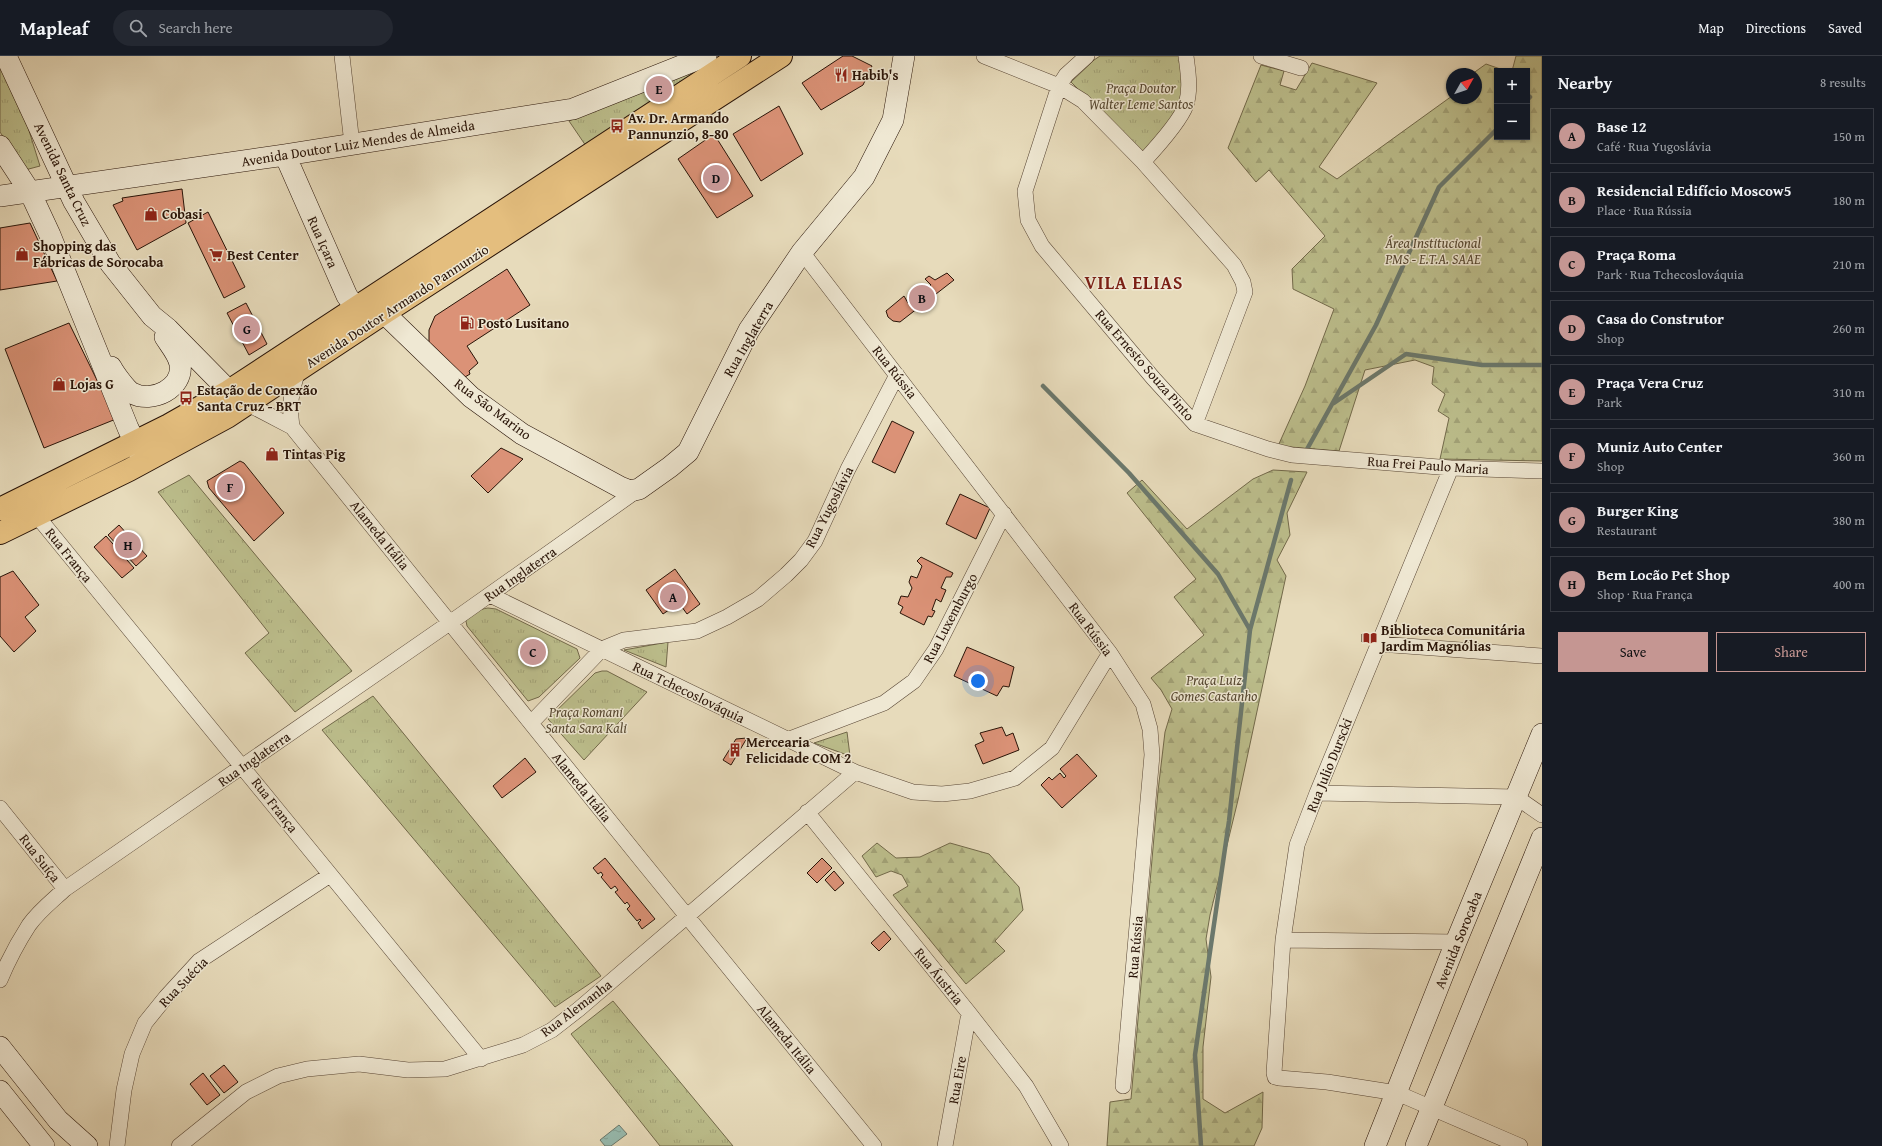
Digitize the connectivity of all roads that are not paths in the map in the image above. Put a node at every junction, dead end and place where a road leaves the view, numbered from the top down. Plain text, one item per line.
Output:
1 (6, 56) edge
2 (342, 56) edge
3 (706, 56) edge
4 (740, 56) edge
5 (781, 56) edge
6 (904, 56) edge
7 (984, 56) edge
8 (1087, 56) edge
9 (1186, 56) edge
10 (1261, 56) edge
11 (1301, 68) dead end
12 (1059, 86) junction
13 (352, 144) junction
14 (0, 146) edge
15 (285, 155) junction
16 (1143, 162) junction
17 (66, 187) junction
18 (30, 192) junction
19 (0, 196) edge
20 (50, 235) junction
21 (802, 252) junction
22 (356, 308) junction
23 (152, 316) junction
24 (379, 316) junction
25 (298, 371) junction
26 (897, 375) junction
27 (229, 391) junction
28 (248, 404) junction
29 (1195, 424) junction
30 (292, 427) junction
31 (135, 443) junction
32 (1313, 458) joint
33 (144, 462) junction
34 (1451, 468) junction
35 (1542, 471) edge
36 (639, 489) junction
37 (0, 509) edge
38 (1004, 514) junction
39 (37, 516) junction
40 (0, 533) edge
41 (490, 595) junction
42 (451, 622) junction
43 (1379, 644) junction
44 (602, 649) junction
45 (1110, 653) junction
46 (1542, 656) edge
47 (531, 723) junction
48 (1542, 734) edge
49 (787, 740) junction
50 (243, 766) junction
51 (855, 772) junction
52 (1317, 793) junction
53 (1516, 797) junction
54 (0, 808) edge
55 (807, 812) junction
56 (1542, 815) edge
57 (1542, 838) edge
58 (330, 875) junction
59 (64, 890) junction
60 (688, 916) junction
61 (1283, 940) junction
62 (1456, 942) junction
63 (0, 979) edge
64 (969, 1013) junction
65 (0, 1047) edge
66 (481, 1059) junction
67 (1123, 1086) dead end
68 (0, 1091) edge
69 (1397, 1093) junction
70 (1432, 1109) junction
71 (44, 1146) edge
72 (88, 1146) edge
73 (117, 1146) edge
74 (179, 1146) edge
75 (874, 1146) edge
76 (945, 1146) edge
77 (1061, 1146) edge
78 (1375, 1146) edge
79 (1416, 1146) edge
80 (1520, 1146) edge

1 - 17 main road, Avenida Santa Cruz
2 - 13 street
3 - 13 main road, Avenida Doutor Luiz Mendes de Almeida
4 - 22 main road, Avenida Doutor Armando Pannunzio
5 - 24 main road, Avenida Doutor Armando Pannunzio
6 - 21 main road, Rua Inglaterra
7 - 12 street
8 - 12 street, Rua Ernesto Souza Pinto
9 - 16 street
10 - 11 street
12 - 16 street
12 - 29 street, Rua Ernesto Souza Pinto
13 - 15 main road, Avenida Doutor Luiz Mendes de Almeida
14 - 18 main road
15 - 17 main road, Avenida Doutor Luiz Mendes de Almeida
15 - 22 main road, Rua Içara
16 - 29 street
17 - 18 main road, Avenida Doutor Luiz Mendes de Almeida
17 - 23 main road, Avenida Santa Cruz
18 - 19 main road, Avenida Doutor Luiz Mendes de Almeida
18 - 20 main road
20 - 23 main road
20 - 31 main road
21 - 26 street, Rua Rússia
21 - 36 main road, Rua Inglaterra
22 - 24 main road, Rua Içara
22 - 27 main road, Avenida Doutor Armando Pannunzio
23 - 27 main road, Avenida Santa Cruz
24 - 25 main road, Avenida Doutor Armando Pannunzio
24 - 36 main road, Rua São Marino
25 - 28 main road, Avenida Doutor Armando Pannunzio
25 - 30 street
26 - 38 street, Rua Rússia
26 - 44 street, Rua Yugoslávia
27 - 28 main road, Avenida Santa Cruz
27 - 31 main road, Avenida Doutor Armando Pannunzio
28 - 30 street, Alameda Itália
28 - 33 main road, Avenida Doutor Armando Pannunzio
29 - 32 street, Rua Ernesto Souza Pinto
30 - 42 street, Alameda Itália
31 - 33 main road
31 - 37 main road, Avenida Doutor Armando Pannunzio
32 - 34 street, Rua Frei Paulo Maria
33 - 39 main road, Avenida Doutor Armando Pannunzio
34 - 35 street, Rua Frei Paulo Maria
34 - 43 street, Rua Julio Durscki
36 - 41 street, Rua Inglaterra
38 - 45 street, Rua Rússia
38 - 49 street, Rua Luxemburgo
39 - 40 main road, Avenida Doutor Armando Pannunzio
39 - 50 street, Rua França
41 - 42 street, Rua Inglaterra
41 - 44 street, Rua Tchecoslováquia
42 - 47 street, Alameda Itália
42 - 50 street, Rua Inglaterra
43 - 46 street
43 - 52 street, Rua Julio Durscki
44 - 47 street, Rua Yugoslávia
44 - 49 street, Rua Tchecoslováquia
45 - 51 street, Rua Tchecoslováquia
45 - 67 street, Rua Rússia
47 - 60 street, Alameda Itália
48 - 53 main road, Avenida Sorocaba
49 - 51 street, Rua Tchecoslováquia
50 - 58 street, Rua França
50 - 59 street, Rua Inglaterra
51 - 55 street, Rua Alemanha
52 - 53 street
52 - 61 street, Rua Julio Durscki
53 - 56 street
53 - 62 main road, Avenida Sorocaba
54 - 59 street, Rua Suíça
55 - 60 street, Rua Alemanha
55 - 64 street, Rua Áustria
57 - 70 main road
58 - 66 street, Rua França
58 - 73 street, Rua Suécia
59 - 63 street, Rua Inglaterra
60 - 66 street, Rua Alemanha
60 - 75 street, Alameda Itália
61 - 62 street
61 - 69 street, Rua Julio Durscki
62 - 69 main road, Avenida Sorocaba
64 - 76 street, Rua Eire
64 - 77 street, Rua Áustria
65 - 72 main road
66 - 74 street, Rua Alemanha
68 - 71 main road
69 - 70 street
69 - 78 main road, Avenida Sorocaba
70 - 79 main road
70 - 80 street

